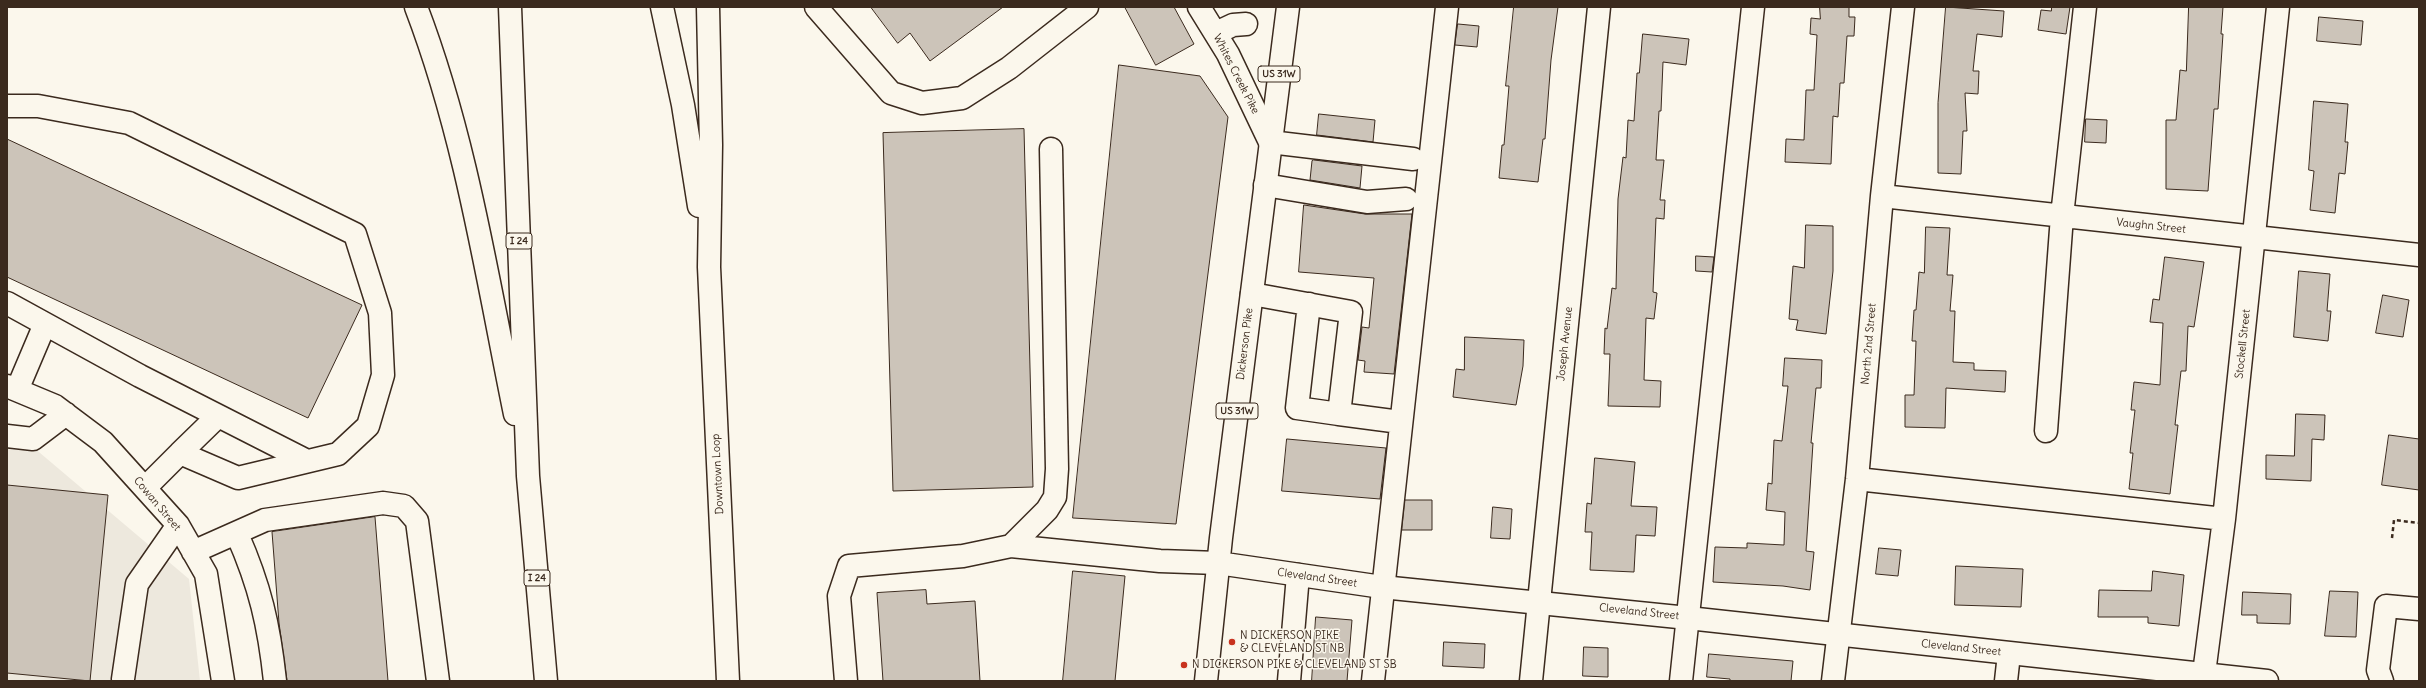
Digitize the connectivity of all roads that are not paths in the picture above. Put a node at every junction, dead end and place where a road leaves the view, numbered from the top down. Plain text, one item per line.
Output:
1 (416, 7) edge
2 (510, 7) edge
3 (662, 7) edge
4 (708, 7) edge
5 (816, 7) edge
6 (1087, 7) edge
7 (1199, 7) edge
8 (1288, 7) edge
9 (1447, 7) edge
10 (1599, 7) edge
11 (1753, 7) edge
12 (1903, 7) edge
13 (2085, 7) edge
14 (2278, 7) edge
15 (1246, 24) dead end
16 (1216, 33) junction
17 (7, 106) edge
18 (1270, 142) junction
19 (1051, 149) dead end
20 (1413, 159) dead end
21 (1265, 185) junction
22 (1882, 196) junction
23 (1406, 199) dead end
24 (2062, 216) junction
25 (2254, 237) junction
26 (2419, 254) edge
27 (709, 266) junction
28 (1252, 294) junction
29 (7, 303) edge
30 (1309, 304) junction
31 (45, 324) junction
32 (12, 388) edge
33 (66, 414) junction
34 (1339, 414) junction
35 (218, 416) junction
36 (1400, 422) junction
37 (2046, 431) dead end
38 (7, 436) edge
39 (180, 453) junction
40 (306, 461) junction
41 (528, 476) junction
42 (1856, 479) junction
43 (145, 488) junction
44 (2224, 519) junction
45 (178, 525) junction
46 (237, 534) junction
47 (1011, 546) junction
48 (193, 552) junction
49 (1218, 563) junction
50 (1298, 575) junction
51 (1382, 587) junction
52 (1538, 602) junction
53 (2419, 609) edge
54 (1688, 618) junction
55 (1838, 635) junction
56 (2009, 654) junction
57 (2204, 678) edge
58 (123, 679) dead end
59 (223, 681) edge
60 (274, 681) edge
61 (438, 681) edge
62 (546, 681) edge
63 (728, 681) edge
64 (846, 681) edge
65 (1206, 681) edge
66 (1289, 681) edge
67 (1373, 681) edge
68 (1530, 681) edge
69 (1681, 681) edge
70 (1833, 681) edge
71 (2006, 681) edge
72 (2266, 681) edge
73 (2382, 681) edge

1 - 41 main road
2 - 41 main road, I 24
3 - 27 main road
4 - 27 main road
5 - 6 main road
7 - 16 main road, Whites Creek Pike
8 - 18 main road, Dickerson Pike / US 31W
9 - 36 main road
10 - 52 main road, Joseph Avenue
11 - 54 main road
12 - 22 main road, North 2nd Street
13 - 24 main road
14 - 25 main road, Stockell Street
15 - 16 main road
16 - 18 main road, Whites Creek Pike
17 - 40 main road
18 - 20 main road
18 - 21 main road, Dickerson Pike / US 31W
19 - 47 main road
21 - 23 main road
21 - 28 main road, Dickerson Pike / US 31W
22 - 24 main road, Vaughn Street
22 - 42 main road, North 2nd Street
24 - 25 main road, Vaughn Street
24 - 37 main road
25 - 26 main road, Vaughn Street
25 - 44 main road, Stockell Street
27 - 63 main road, Downtown Loop
28 - 30 main road
28 - 49 main road, Dickerson Pike / US 31W
29 - 31 main road
30 - 34 main road
30 - 34 main road
31 - 32 main road
31 - 35 main road
32 - 33 main road, Cowan Street
33 - 38 main road
33 - 43 main road, Cowan Street
34 - 36 main road
35 - 39 main road
35 - 40 main road
36 - 51 main road
39 - 40 main road
39 - 43 main road
41 - 62 main road, I 24
42 - 44 main road
42 - 55 main road, North 2nd Street
43 - 45 main road, Cowan Street
44 - 57 main road, Stockell Street
45 - 48 main road, Cowan Street
45 - 58 main road
46 - 48 main road
46 - 60 main road
46 - 61 main road
47 - 49 main road, Cleveland Street
47 - 64 main road, Cleveland Street
48 - 59 main road, Cowan Street
49 - 50 main road, Cleveland Street
49 - 65 main road, Dickerson Pike / US 31W
50 - 51 main road, Cleveland Street
50 - 66 main road
51 - 52 main road, Cleveland Street
51 - 67 main road
52 - 54 main road, Cleveland Street
52 - 68 main road, Joseph Avenue
53 - 73 main road
54 - 55 main road, Cleveland Street
54 - 69 main road
55 - 56 main road, Cleveland Street
55 - 70 main road, North 2nd Street
56 - 57 main road, Cleveland Street
56 - 71 main road
57 - 72 main road, Cleveland Street

